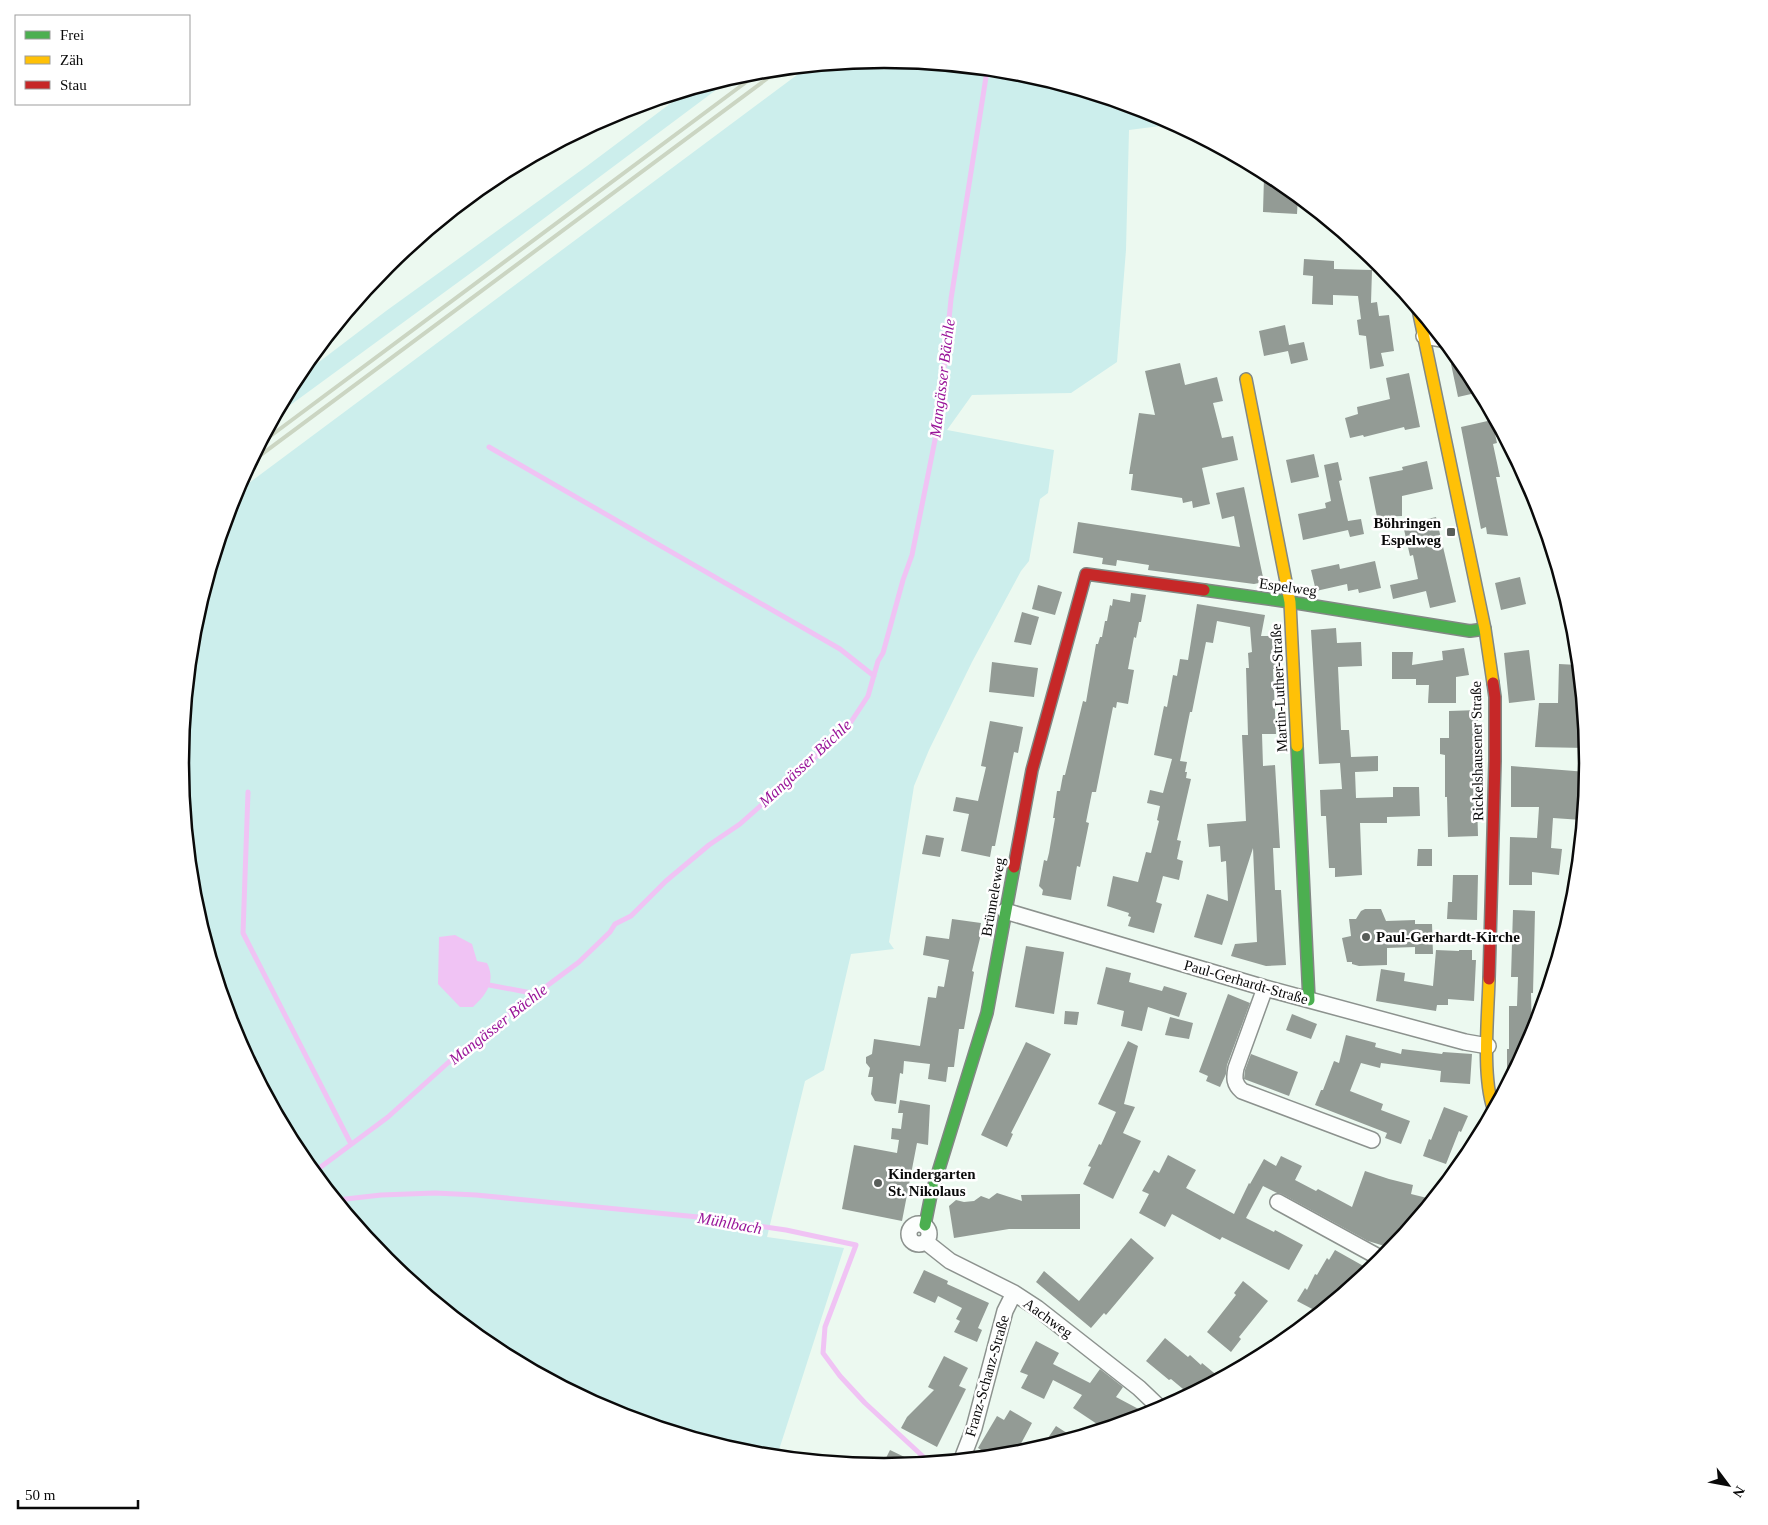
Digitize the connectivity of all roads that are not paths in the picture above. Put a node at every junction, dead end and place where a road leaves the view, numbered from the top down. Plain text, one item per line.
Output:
1 (1421, 321) edge
2 (1424, 336) junction
3 (1434, 338) edge
4 (1246, 379) dead end
5 (1086, 574) joint
6 (1290, 602) junction
7 (1485, 629) junction
8 (1005, 910) junction
9 (1265, 988) junction
10 (1309, 1000) junction
11 (1488, 1046) junction
12 (1491, 1100) edge
13 (1372, 1140) dead end
14 (1278, 1202) dead end
15 (925, 1225) joint
16 (1374, 1255) edge
17 (1014, 1293) junction
18 (1154, 1403) edge
19 (964, 1453) edge

1 - 2 street, Rickelshausener Straße
2 - 3 street
2 - 7 street, Rickelshausener Straße
4 - 6 street, Martin-Luther-Straße
5 - 6 street, Espelweg
5 - 8 street, Brünneleweg
6 - 7 street, Espelweg
6 - 10 street, Martin-Luther-Straße
7 - 11 street, Rickelshausener Straße
8 - 9 street, Paul-Gerhardt-Straße
8 - 15 street, Brünneleweg
9 - 10 street, Paul-Gerhardt-Straße
9 - 13 street
10 - 11 street, Paul-Gerhardt-Straße
11 - 12 street, Rickelshausener Straße
14 - 16 street
15 - 17 street, Aachweg
17 - 18 street, Aachweg
17 - 19 street, Franz-Schanz-Straße

